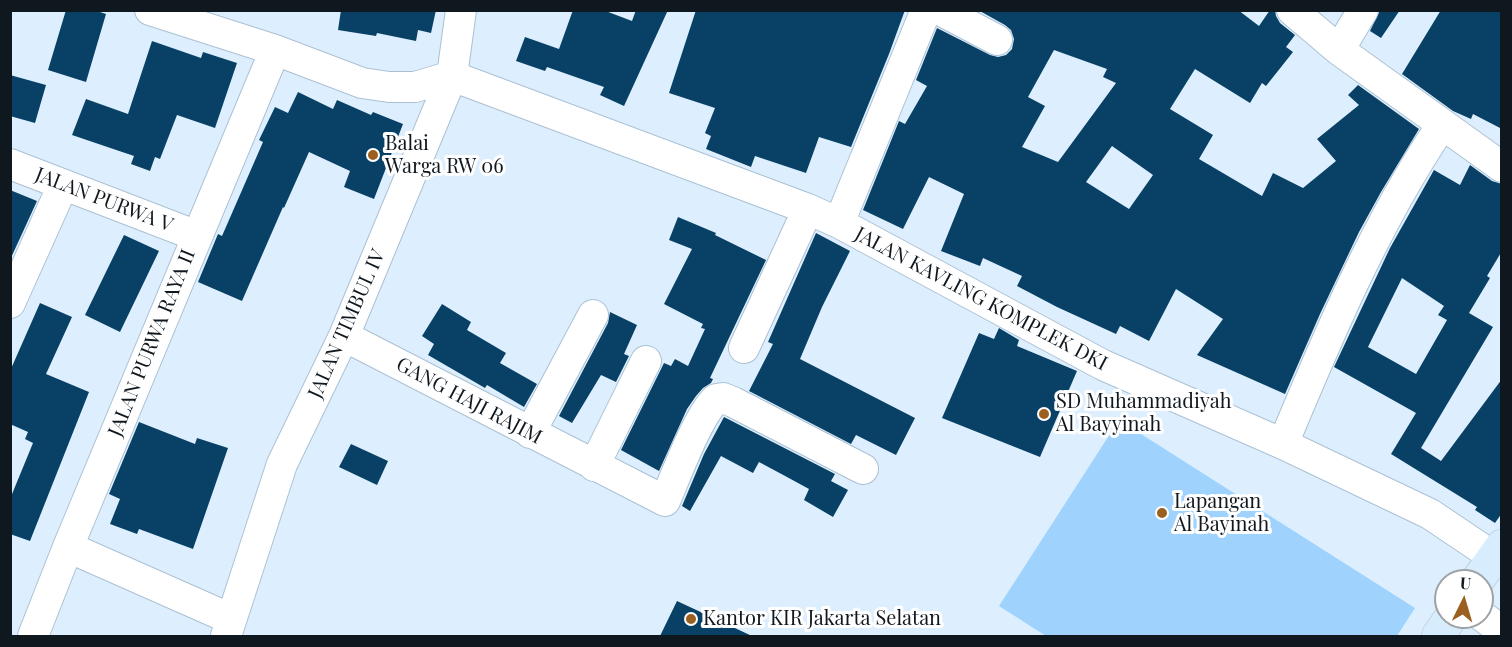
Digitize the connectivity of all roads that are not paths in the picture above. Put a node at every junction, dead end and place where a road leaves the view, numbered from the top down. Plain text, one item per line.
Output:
1 (150, 10) edge
2 (462, 10) edge
3 (926, 10) edge
4 (940, 10) edge
5 (1292, 10) edge
6 (1363, 10) edge
7 (997, 40) dead end
8 (274, 50) junction
9 (1339, 50) junction
10 (452, 76) junction
11 (1442, 125) junction
12 (10, 164) edge
13 (1502, 167) edge
14 (63, 185) junction
15 (808, 209) junction
16 (839, 223) junction
17 (197, 236) junction
18 (10, 303) edge
19 (593, 315) dead end
20 (344, 336) junction
21 (744, 348) dead end
22 (646, 361) dead end
23 (530, 433) junction
24 (1283, 444) junction
25 (594, 466) junction
26 (863, 469) dead end
27 (68, 547) junction
28 (1491, 561) edge
29 (228, 628) edge
30 (33, 636) edge

1 - 8 street
2 - 10 street, JALAN TIMBUL IV
3 - 16 street
4 - 7 street
5 - 9 street
6 - 9 street
8 - 10 street
8 - 17 street, JALAN PURWA RAYA II
9 - 11 street
10 - 15 street, JALAN KAVLING KOMPLEK DKI
10 - 20 street, JALAN TIMBUL IV
11 - 13 street
11 - 24 street
12 - 14 street, JALAN PURWA V
14 - 17 street, JALAN PURWA V
14 - 18 street
15 - 16 street, JALAN KAVLING KOMPLEK DKI
15 - 21 street
16 - 24 street, JALAN KAVLING KOMPLEK DKI
17 - 27 street, JALAN PURWA RAYA II
19 - 23 street
20 - 23 street, GANG HAJI RAJIM
20 - 29 street, JALAN TIMBUL IV
22 - 25 street
23 - 25 street, GANG HAJI RAJIM
24 - 28 street, JALAN KAVLING KOMPLEK DKI
25 - 26 street, GANG HAJI RAJIM
27 - 29 street
27 - 30 street, JALAN PURWA RAYA II

